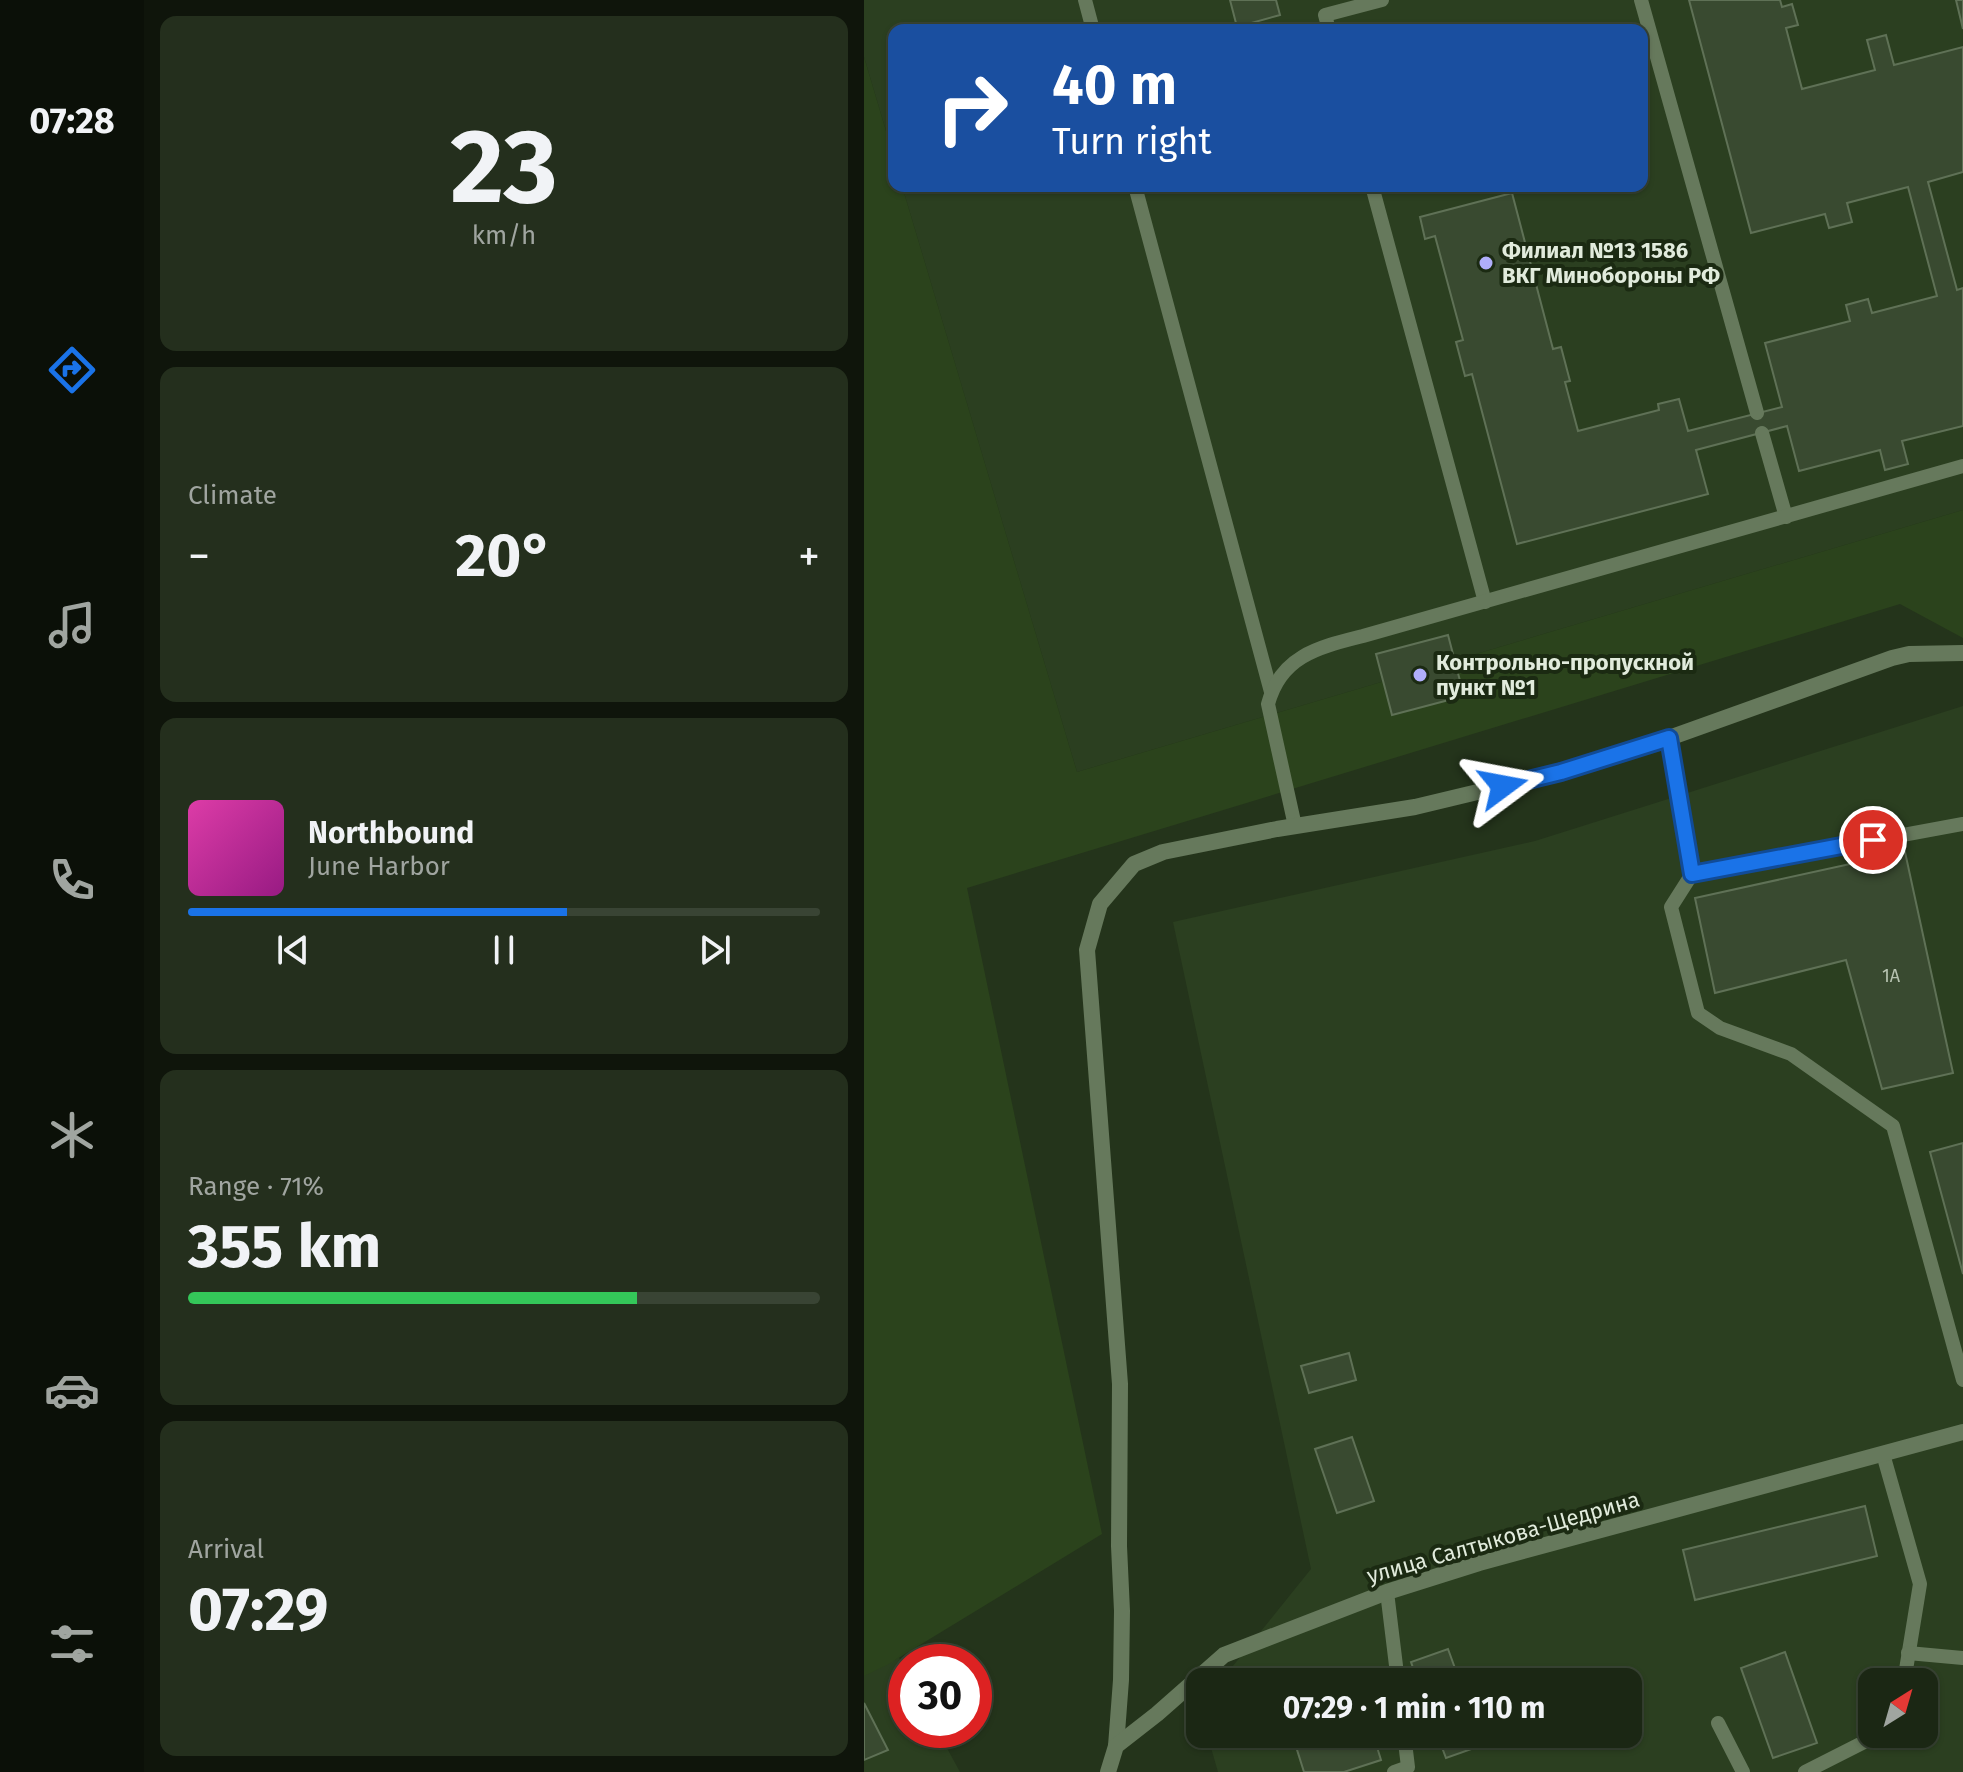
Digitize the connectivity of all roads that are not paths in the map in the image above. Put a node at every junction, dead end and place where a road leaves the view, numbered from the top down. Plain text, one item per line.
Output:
1 (1085, 0) edge
2 (1321, 0) edge
3 (1382, 0) edge
4 (1641, 0) edge
5 (1327, 23) edge
6 (1091, 24) edge
7 (1648, 24) edge
8 (1648, 25) edge
9 (1137, 192) edge
10 (1374, 192) edge
11 (1757, 413) dead end
12 (1762, 433) dead end
13 (1963, 466) edge
14 (1786, 517) junction
15 (1485, 602) junction
16 (1963, 653) edge
17 (1271, 692) junction
18 (1669, 738) junction
19 (1963, 824) edge
20 (1295, 826) junction
21 (1692, 874) junction
22 (1963, 1380) edge
23 (1963, 1432) edge
24 (1883, 1454) junction
25 (1387, 1592) junction
26 (1908, 1653) junction
27 (1963, 1658) edge
28 (1396, 1668) edge
29 (1906, 1668) edge
30 (1718, 1723) dead end
31 (1858, 1745) edge
32 (1116, 1746) junction
33 (1406, 1748) edge
34 (1108, 1772) edge
35 (1394, 1772) edge
36 (1743, 1772) edge
37 (1805, 1772) edge

1 - 6 lane
2 - 5 lane
3 - 5 lane
4 - 7 lane
8 - 11 lane
9 - 17 lane
10 - 15 lane
12 - 14 lane
13 - 14 lane
14 - 15 lane
15 - 17 lane
16 - 18 street
17 - 20 lane
18 - 20 street
18 - 21 lane
19 - 21 lane
20 - 32 street
21 - 22 lane
23 - 24 street, улица Салтыкова-Щедрина
24 - 25 street, улица Салтыкова-Щедрина
24 - 26 lane
25 - 28 lane
25 - 32 street, улица Салтыкова-Щедрина
26 - 27 lane
26 - 29 lane
30 - 36 lane
31 - 37 lane
32 - 34 street
33 - 35 lane

